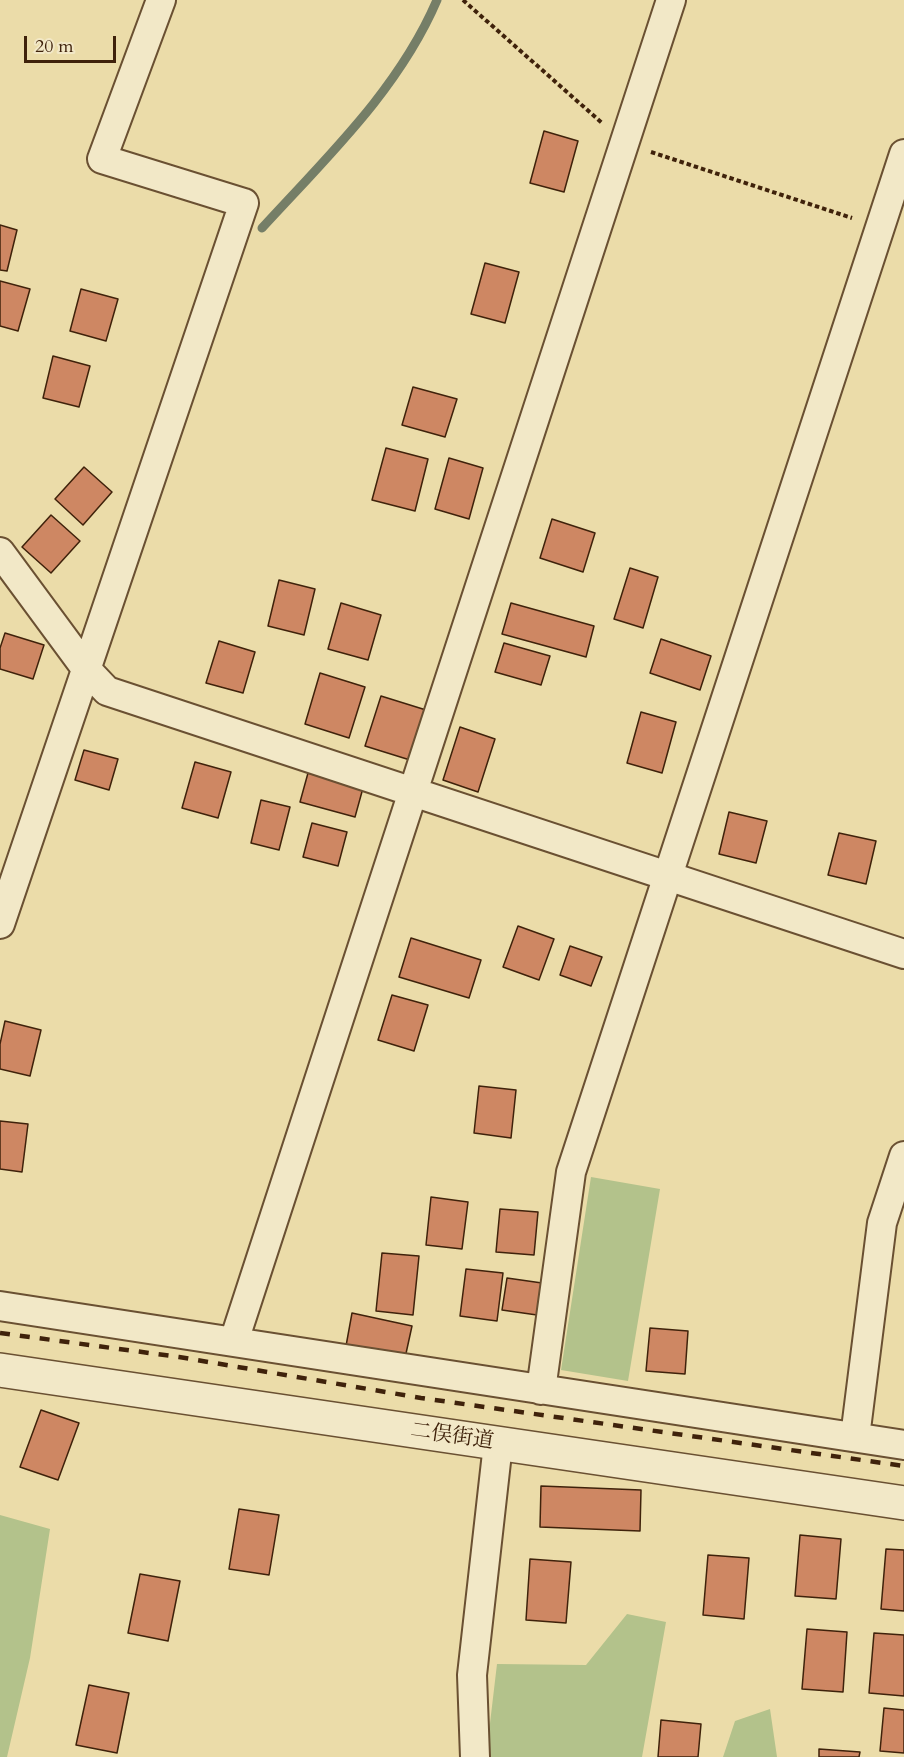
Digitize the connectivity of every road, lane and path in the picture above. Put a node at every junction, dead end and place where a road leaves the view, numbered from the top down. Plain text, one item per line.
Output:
1 (161, 0) edge
2 (463, 0) edge
3 (671, 0) edge
4 (625, 143) junction
5 (904, 154) edge
6 (881, 227) junction
7 (0, 552) edge
8 (87, 670) junction
9 (412, 789) junction
10 (669, 875) junction
11 (0, 924) edge
12 (904, 954) edge
13 (904, 1156) edge
14 (0, 1306) edge
15 (234, 1341) junction
16 (0, 1370) edge
17 (541, 1390) junction
18 (855, 1437) junction
19 (498, 1444) junction
20 (904, 1445) edge
21 (904, 1503) edge
22 (475, 1757) edge

1 - 8 street
2 - 4 path
3 - 4 street
4 - 6 path
4 - 9 street
5 - 6 street
6 - 10 street
7 - 8 street
8 - 9 street
8 - 11 street
9 - 10 street
9 - 15 street
10 - 12 street
10 - 17 street
13 - 18 street
14 - 15 street
15 - 17 street
16 - 19 street, 二俣街道
17 - 18 street
18 - 20 street
19 - 21 street, 二俣街道
19 - 22 street

